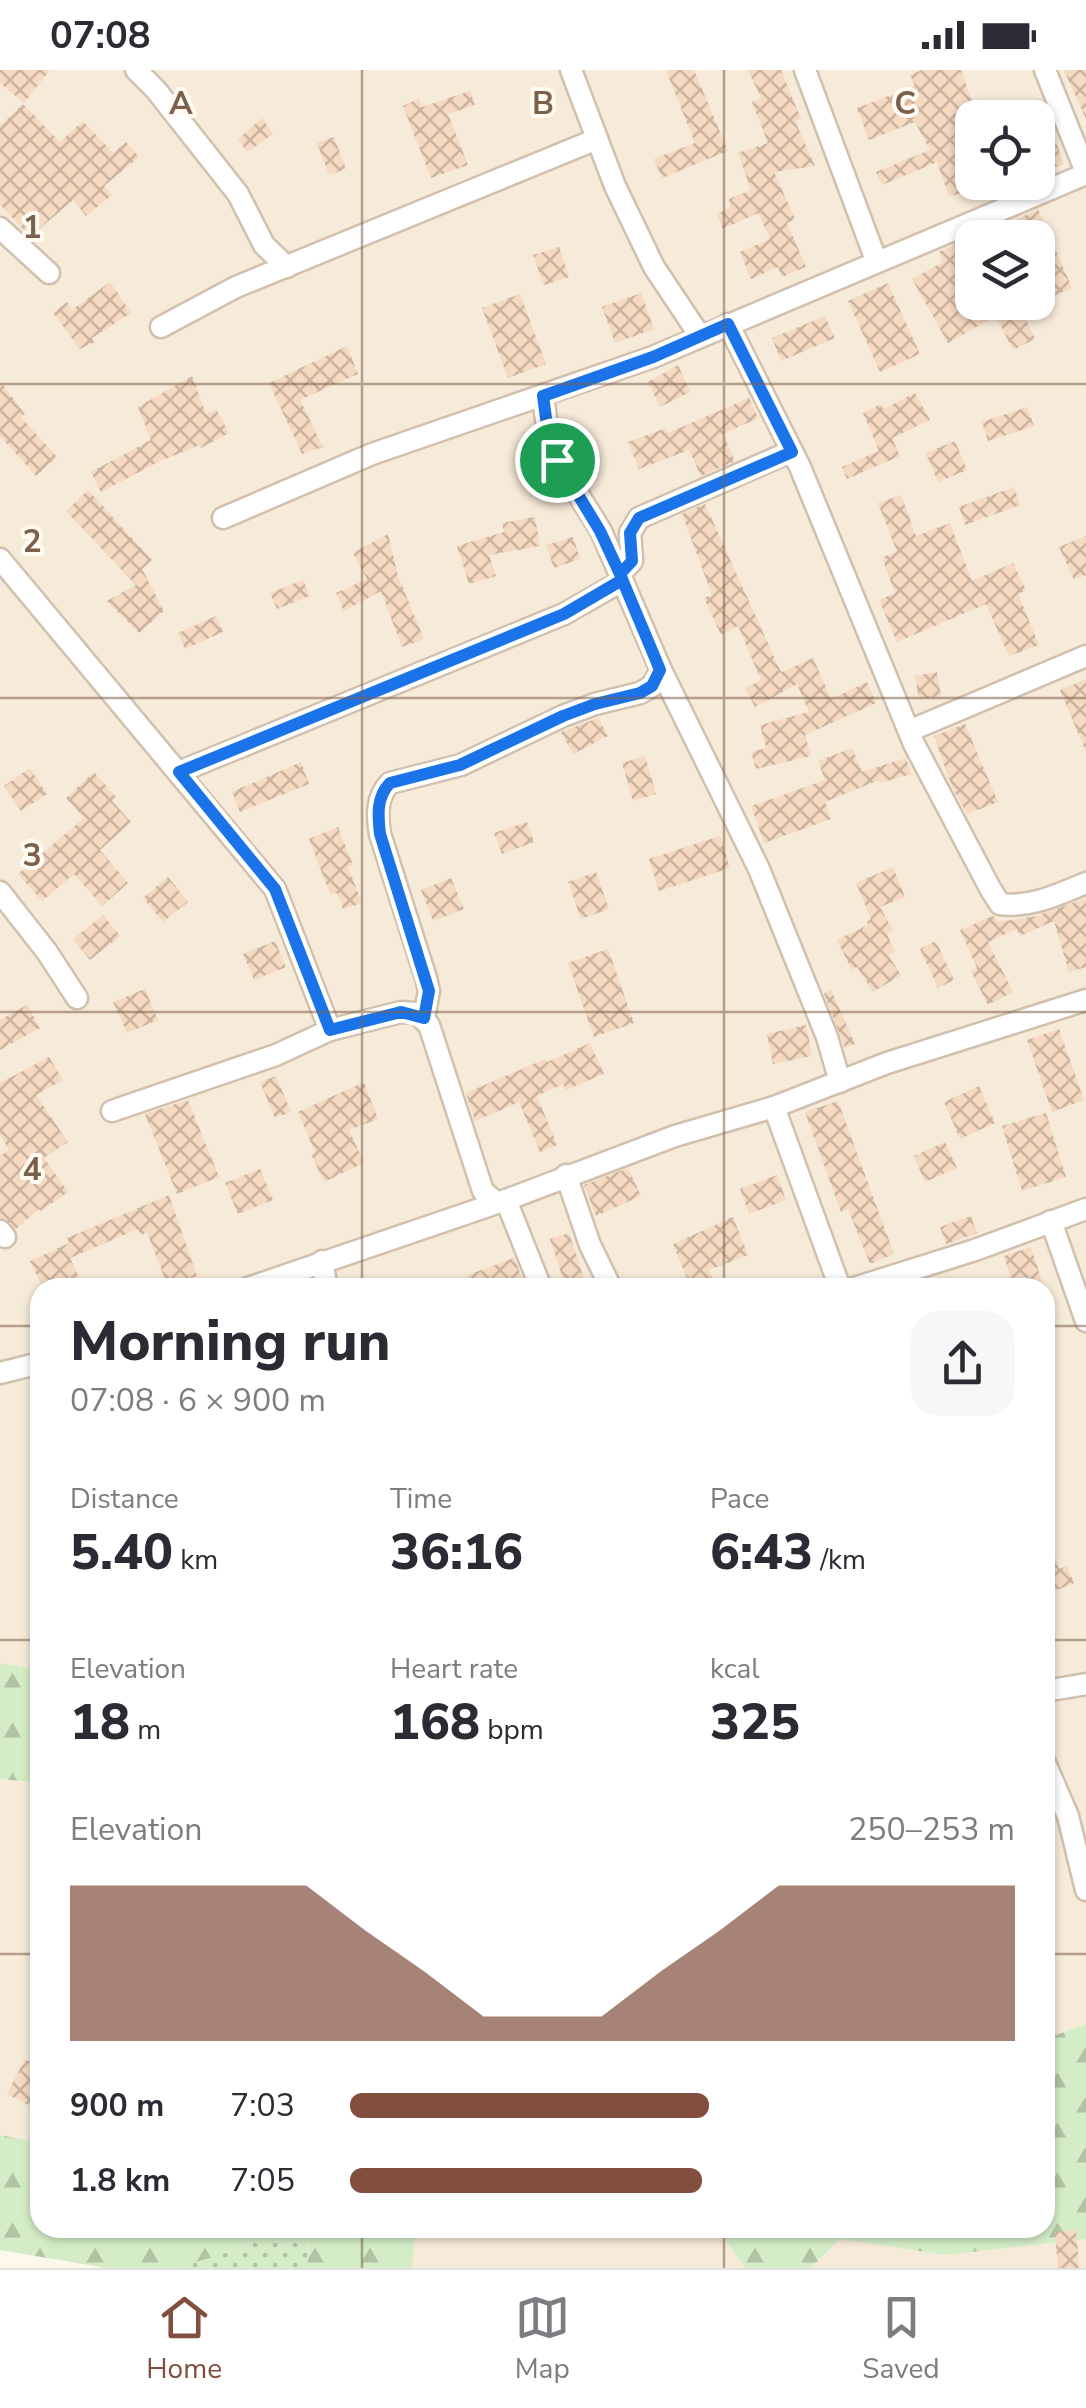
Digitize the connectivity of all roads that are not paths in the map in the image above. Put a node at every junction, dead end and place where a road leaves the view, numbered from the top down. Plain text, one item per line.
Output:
1 (136, 70) edge
2 (571, 70) edge
3 (804, 70) edge
4 (1044, 70) edge
5 (597, 139) junction
6 (1086, 173) edge
7 (0, 228) edge
8 (264, 245) junction
9 (876, 260) junction
10 (286, 266) junction
11 (49, 272) dead end
12 (256, 279) junction
13 (728, 324) junction
14 (161, 328) dead end
15 (700, 336) junction
16 (543, 396) junction
17 (792, 452) junction
18 (224, 518) dead end
19 (0, 560) edge
20 (621, 577) junction
21 (1086, 656) edge
22 (660, 670) junction
23 (909, 730) junction
24 (179, 772) junction
25 (1086, 883) edge
26 (0, 892) edge
27 (77, 998) dead end
28 (1086, 1000) edge
29 (424, 1018) junction
30 (330, 1030) junction
31 (840, 1082) junction
32 (774, 1107) junction
33 (112, 1111) dead end
34 (566, 1174) junction
35 (491, 1201) junction
36 (1086, 1209) edge
37 (1051, 1222) junction
38 (322, 1261) junction
39 (275, 1278) edge
40 (325, 1278) edge
41 (535, 1278) edge
42 (606, 1278) edge
43 (836, 1278) edge
44 (884, 1278) edge
45 (1086, 1322) edge
46 (30, 1366) edge
47 (0, 1373) edge
48 (1086, 1684) edge
49 (1055, 1689) edge
50 (1055, 1785) edge
51 (1086, 1890) edge

1 - 8 street
2 - 5 street
3 - 9 street
4 - 6 street
5 - 10 street
5 - 15 street
6 - 9 street
7 - 11 street
8 - 10 street
8 - 12 street
9 - 13 street
10 - 12 street
12 - 14 street
13 - 15 street
13 - 17 street
15 - 16 street
16 - 18 street
16 - 20 street
17 - 20 street
17 - 23 street
19 - 24 street
20 - 22 street
20 - 24 street
21 - 23 street
22 - 29 street
22 - 31 street
23 - 25 street
24 - 30 street
26 - 27 street
28 - 31 street
29 - 30 street
29 - 35 street
30 - 33 street
31 - 32 street
32 - 34 street
32 - 43 street
34 - 35 street
34 - 42 street
35 - 38 street
35 - 41 street
36 - 37 street
37 - 44 street
37 - 45 street
38 - 39 street
38 - 40 street
46 - 47 street
48 - 49 street
50 - 51 street

